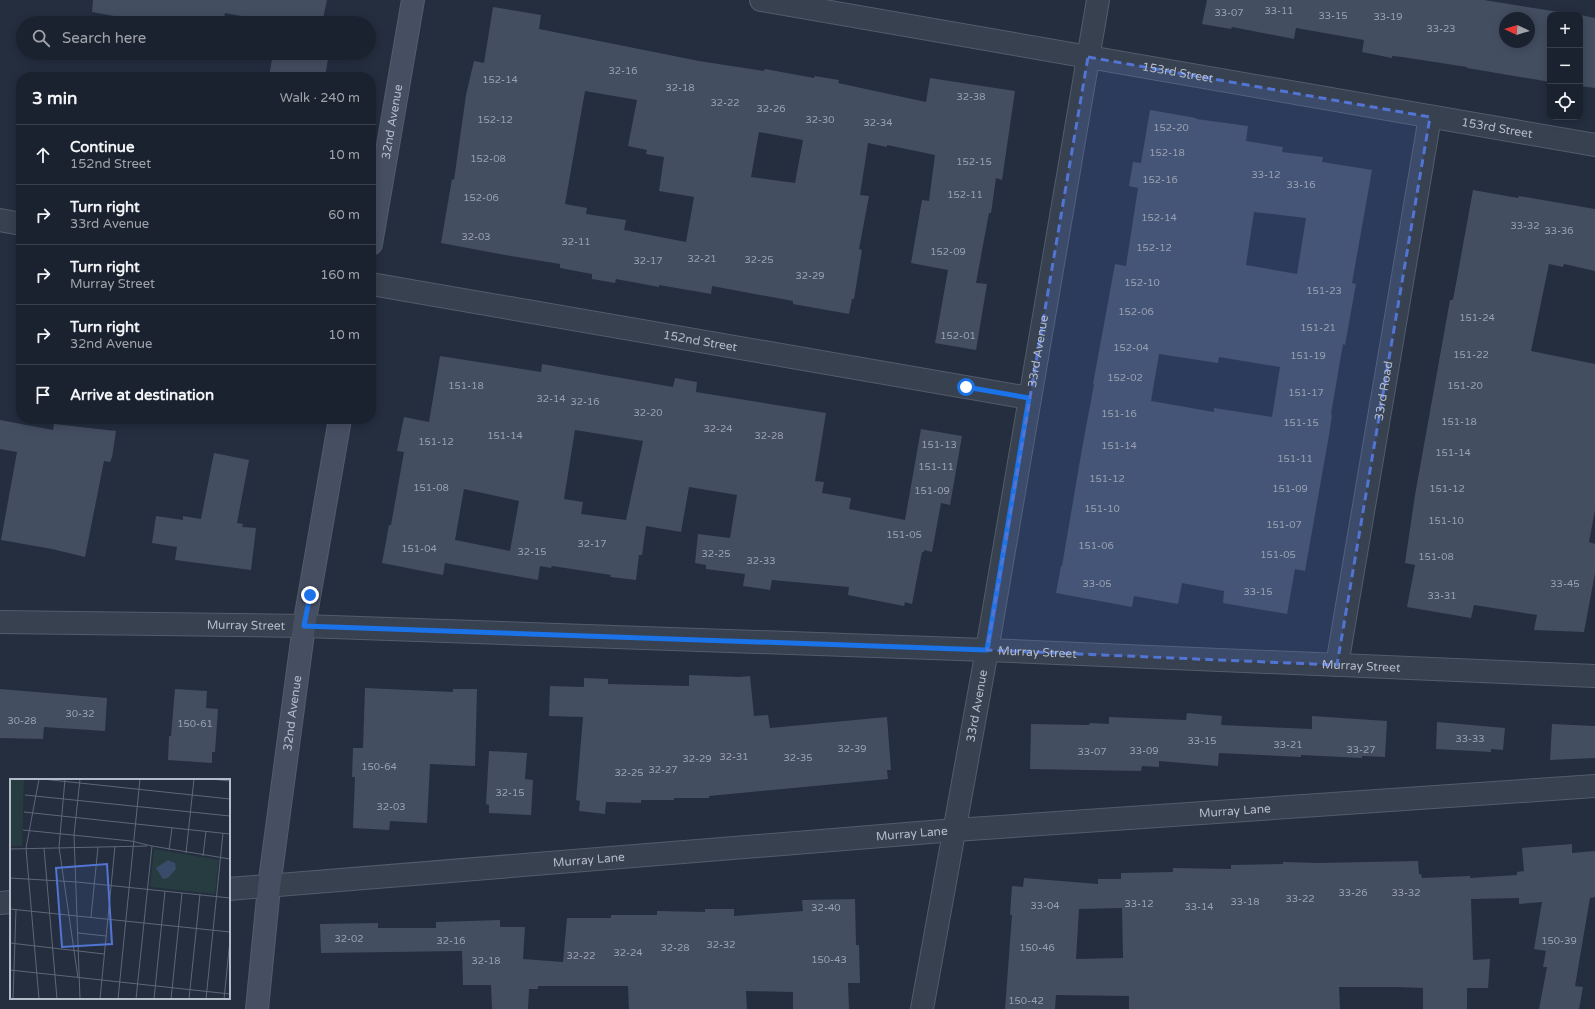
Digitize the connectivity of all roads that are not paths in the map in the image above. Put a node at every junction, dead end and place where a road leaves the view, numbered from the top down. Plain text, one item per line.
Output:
1 (413, 0) edge
2 (761, 0) edge
3 (1098, 0) edge
4 (1088, 57) junction
5 (1430, 117) junction
6 (1595, 145) edge
7 (376, 215) edge
8 (0, 220) edge
9 (16, 223) edge
10 (376, 285) edge
11 (1029, 398) junction
12 (339, 424) edge
13 (0, 622) edge
14 (304, 626) junction
15 (987, 650) junction
16 (1337, 664) junction
17 (1595, 676) edge
18 (1595, 786) edge
19 (955, 830) junction
20 (269, 887) junction
21 (230, 889) edge
22 (10, 902) edge
23 (0, 903) edge
24 (257, 1009) edge
25 (922, 1009) edge

1 - 7 street, 32nd Avenue
2 - 4 street, 153rd Street
3 - 4 street, 33rd Avenue
4 - 5 street, 153rd Street
4 - 11 street, 33rd Avenue
5 - 6 street, 153rd Street
5 - 16 street, 33rd Road
8 - 9 street
10 - 11 street, 152nd Street
11 - 15 street, 33rd Avenue
12 - 14 street, 32nd Avenue
13 - 14 street, Murray Street
14 - 15 street, Murray Street
14 - 20 street, 32nd Avenue
15 - 16 street, Murray Street
15 - 19 street, 33rd Avenue
16 - 17 street, Murray Street
18 - 19 street, Murray Lane
19 - 20 street, Murray Lane
19 - 25 street, 33rd Avenue
20 - 21 street, Murray Lane
20 - 24 street, 32nd Avenue
22 - 23 street

